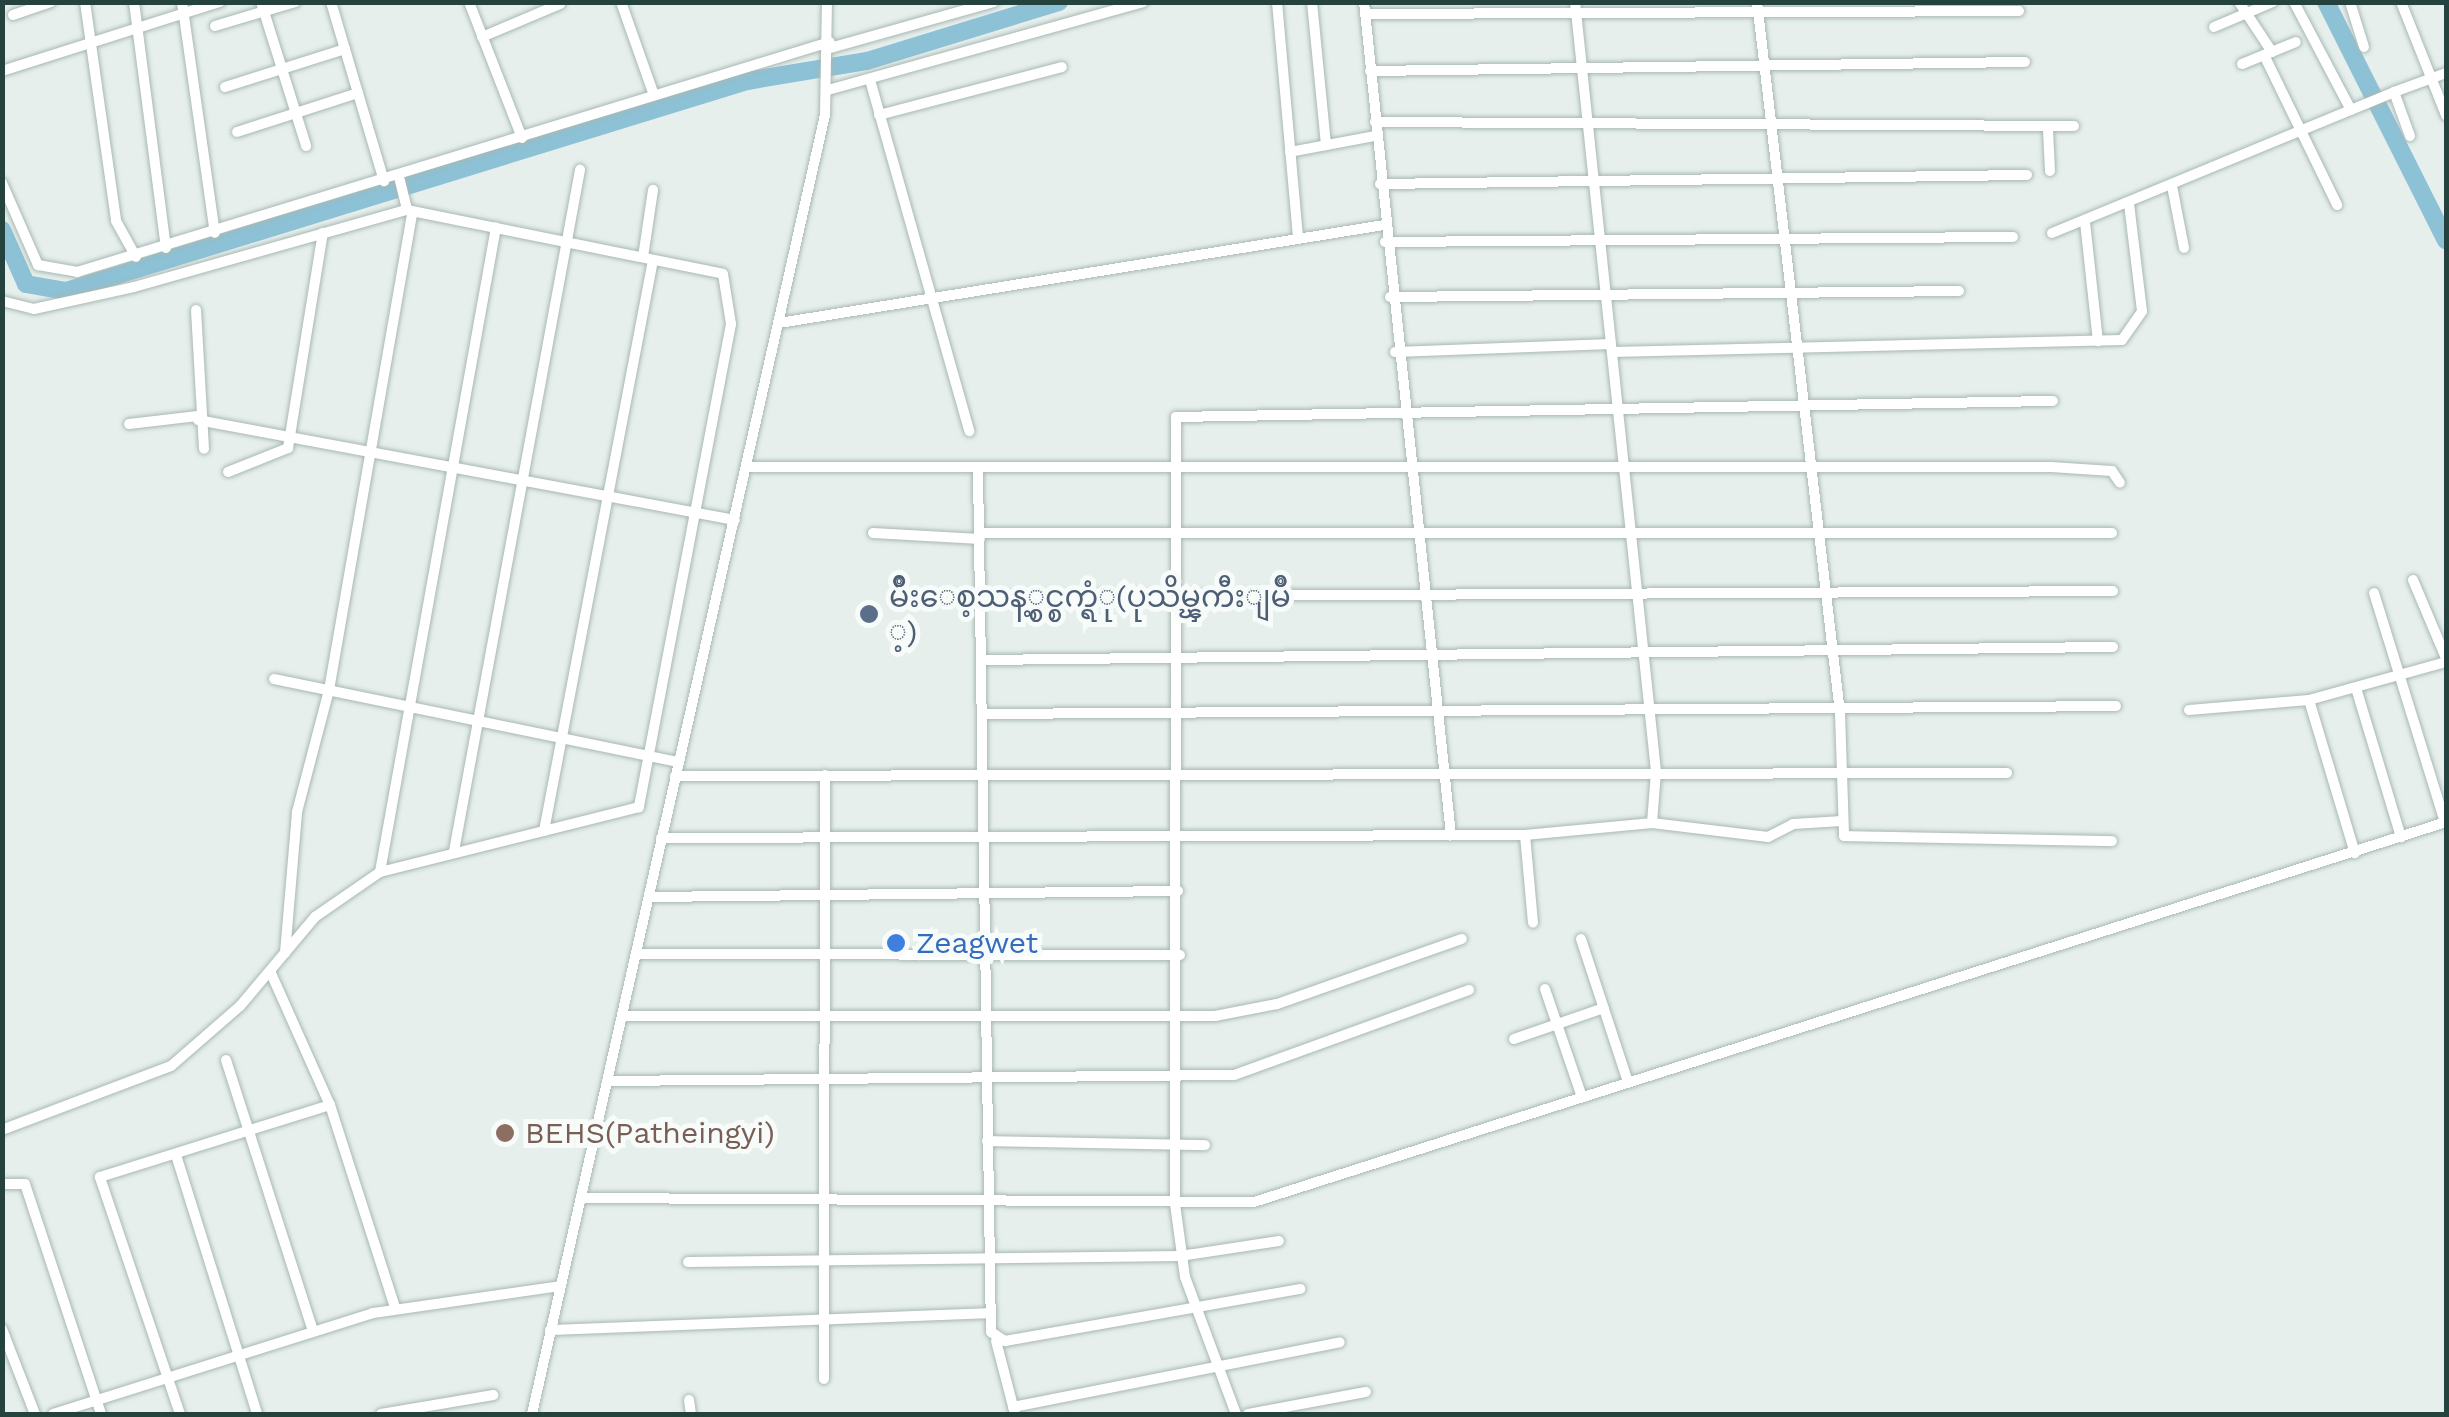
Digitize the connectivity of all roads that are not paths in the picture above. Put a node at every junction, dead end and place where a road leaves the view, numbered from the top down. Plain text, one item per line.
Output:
1 (51, 2) edge
2 (86, 2) edge
3 (134, 2) edge
4 (220, 2) edge
5 (295, 2) edge
6 (331, 2) edge
7 (469, 2) edge
8 (621, 2) edge
9 (827, 2) edge
10 (994, 2) edge
11 (1142, 2) edge
12 (1276, 2) edge
13 (1312, 2) edge
14 (2239, 2) edge
15 (2273, 2) edge
16 (2294, 2) edge
17 (2350, 2) edge
18 (2401, 2) edge
19 (560, 4) edge
20 (262, 7) edge
21 (1758, 7) edge
22 (183, 8) edge
23 (1365, 8) edge
24 (1576, 8) edge
25 (2019, 11) dead end
26 (2246, 14) junction
27 (13, 15) dead end
28 (214, 26) dead end
29 (137, 27) junction
30 (2214, 27) dead end
31 (482, 37) junction
32 (91, 42) junction
33 (2296, 42) dead end
34 (2364, 47) dead end
35 (829, 48) junction
36 (345, 49) junction
37 (2268, 54) junction
38 (2025, 62) dead end
39 (2242, 64) dead end
40 (1062, 66) dead end
41 (1766, 67) junction
42 (2, 70) edge
43 (283, 70) junction
44 (1370, 71) junction
45 (1584, 72) junction
46 (2446, 72) edge
47 (2432, 78) junction
48 (870, 80) junction
49 (828, 86) junction
50 (226, 87) dead end
51 (358, 93) junction
52 (2388, 95) junction
53 (654, 96) junction
54 (2353, 109) junction
55 (296, 113) junction
56 (880, 114) junction
57 (2446, 115) edge
58 (1375, 122) junction
59 (1588, 122) junction
60 (1770, 123) junction
61 (2074, 126) dead end
62 (2048, 129) junction
63 (237, 132) dead end
64 (2300, 132) junction
65 (1375, 136) junction
66 (2410, 136) dead end
67 (522, 138) junction
68 (1326, 145) junction
69 (306, 146) dead end
70 (1290, 152) junction
71 (580, 170) dead end
72 (2050, 171) dead end
73 (2027, 175) dead end
74 (400, 179) junction
75 (1782, 180) junction
76 (384, 182) junction
77 (1595, 182) junction
78 (2, 183) edge
79 (1380, 184) junction
80 (2172, 186) junction
81 (653, 190) dead end
82 (2129, 204) junction
83 (2337, 205) dead end
84 (409, 207) junction
85 (2086, 222) junction
86 (1384, 224) junction
87 (496, 227) junction
88 (215, 233) junction
89 (324, 233) junction
90 (1786, 234) junction
91 (2052, 234) dead end
92 (1600, 236) junction
93 (2013, 237) dead end
94 (1298, 238) junction
95 (570, 242) junction
96 (1385, 242) junction
97 (166, 248) junction
98 (2184, 248) dead end
99 (136, 257) junction
100 (648, 258) junction
101 (1793, 289) junction
102 (1959, 290) dead end
103 (1606, 294) junction
104 (1390, 297) junction
105 (927, 299) junction
106 (2, 301) edge
107 (196, 310) dead end
108 (779, 323) junction
109 (2098, 341) junction
110 (1612, 348) junction
111 (1798, 348) junction
112 (1395, 352) junction
113 (2053, 401) dead end
114 (1804, 407) junction
115 (1401, 411) junction
116 (1618, 411) junction
117 (198, 418) junction
118 (129, 424) dead end
119 (969, 431) dead end
120 (292, 434) junction
121 (204, 449) dead end
122 (370, 450) junction
123 (448, 467) junction
124 (747, 467) junction
125 (1172, 467) junction
126 (1406, 467) junction
127 (1624, 467) junction
128 (1810, 467) junction
129 (978, 470) junction
130 (228, 472) dead end
131 (523, 481) junction
132 (2120, 484) dead end
133 (608, 496) junction
134 (702, 513) junction
135 (728, 518) junction
136 (1817, 532) junction
137 (872, 533) dead end
138 (1173, 533) junction
139 (2112, 533) dead end
140 (1413, 534) junction
141 (1631, 534) junction
142 (980, 536) junction
143 (2413, 580) dead end
144 (1824, 590) junction
145 (2113, 591) dead end
146 (1638, 592) junction
147 (2374, 592) dead end
148 (1419, 594) junction
149 (1172, 596) junction
150 (980, 598) junction
151 (2446, 625) edge
152 (2433, 628) junction
153 (2113, 646) dead end
154 (1830, 650) junction
155 (1644, 652) junction
156 (1426, 655) junction
157 (1172, 658) junction
158 (982, 660) junction
159 (2446, 660) edge
160 (2400, 676) junction
161 (274, 679) dead end
162 (2356, 688) junction
163 (329, 690) junction
164 (2309, 700) junction
165 (408, 706) junction
166 (2116, 706) dead end
167 (2189, 710) dead end
168 (1840, 713) junction
169 (982, 714) junction
170 (1438, 715) junction
171 (1177, 716) junction
172 (1649, 716) junction
173 (475, 721) junction
174 (562, 738) junction
175 (655, 757) junction
176 (675, 761) junction
177 (1656, 772) junction
178 (2008, 773) dead end
179 (1173, 774) junction
180 (1443, 774) junction
181 (983, 775) junction
182 (676, 776) junction
183 (825, 776) junction
184 (1839, 776) junction
185 (1842, 822) junction
186 (2446, 822) edge
187 (1652, 823) junction
188 (544, 831) junction
189 (824, 831) junction
190 (984, 831) junction
191 (1176, 832) junction
192 (1451, 834) junction
193 (1525, 835) junction
194 (2400, 837) junction
195 (661, 838) junction
196 (2112, 841) dead end
197 (454, 851) junction
198 (2355, 853) junction
199 (380, 872) junction
200 (1178, 891) junction
201 (983, 894) junction
202 (824, 896) junction
203 (649, 897) junction
204 (1533, 922) dead end
205 (1462, 939) dead end
206 (1580, 940) dead end
207 (285, 953) junction
208 (636, 954) junction
209 (1180, 955) junction
210 (984, 956) junction
211 (825, 957) junction
212 (270, 970) junction
213 (1545, 989) dead end
214 (1469, 990) dead end
215 (1604, 1008) junction
216 (623, 1016) junction
217 (985, 1016) junction
218 (824, 1017) junction
219 (1180, 1018) junction
220 (1558, 1024) junction
221 (1514, 1039) dead end
222 (226, 1060) dead end
223 (824, 1077) junction
224 (985, 1078) junction
225 (1176, 1079) junction
226 (608, 1081) junction
227 (1628, 1082) junction
228 (1582, 1097) junction
229 (330, 1105) junction
230 (2, 1130) edge
231 (249, 1131) junction
232 (1175, 1140) junction
233 (987, 1141) junction
234 (1205, 1145) dead end
235 (176, 1155) junction
236 (2, 1184) edge
237 (584, 1198) junction
238 (986, 1201) junction
239 (826, 1202) junction
240 (1176, 1204) junction
241 (1279, 1241) dead end
242 (1180, 1256) junction
243 (688, 1262) dead end
244 (829, 1262) junction
245 (986, 1263) junction
246 (560, 1286) junction
247 (1300, 1289) dead end
248 (395, 1308) junction
249 (1198, 1309) junction
250 (988, 1313) junction
251 (825, 1320) junction
252 (2, 1330) edge
253 (550, 1330) junction
254 (314, 1331) junction
255 (996, 1340) junction
256 (1340, 1342) dead end
257 (239, 1353) junction
258 (1218, 1368) junction
259 (168, 1376) junction
260 (824, 1379) dead end
261 (1366, 1392) dead end
262 (493, 1395) dead end
263 (96, 1400) junction
264 (688, 1400) dead end
265 (1014, 1411) edge
266 (36, 1414) edge
267 (53, 1414) edge
268 (101, 1414) edge
269 (180, 1414) edge
270 (258, 1414) edge
271 (381, 1414) edge
272 (532, 1414) edge
273 (691, 1414) edge
274 (1236, 1414) edge
275 (1248, 1414) edge

1 - 27 street
2 - 32 street
3 - 29 street
4 - 22 street
5 - 20 street
6 - 36 street
7 - 31 street
8 - 53 street
9 - 35 street
10 - 35 street
11 - 48 street
12 - 70 street
13 - 68 street
14 - 26 street
15 - 26 street
16 - 54 street
17 - 34 street
18 - 47 street
19 - 31 street
20 - 28 street
20 - 43 street
21 - 24 street
21 - 25 street
21 - 41 street
22 - 29 street
22 - 88 street
23 - 24 street
23 - 44 street
24 - 45 street
26 - 30 street
26 - 37 street
29 - 32 street
29 - 97 street
31 - 67 street
32 - 42 street
32 - 99 street
33 - 37 street
35 - 49 street
35 - 53 street
36 - 43 street
36 - 51 street
37 - 39 street
37 - 64 street
38 - 41 street
40 - 56 street
41 - 45 street
41 - 60 street
43 - 50 street
43 - 55 street
44 - 45 street
44 - 58 street
45 - 59 street
46 - 47 street
47 - 52 street
47 - 57 street
48 - 49 street
48 - 56 street
49 - 108 street
51 - 55 street
51 - 76 street
52 - 54 street
52 - 66 street
53 - 67 street
54 - 64 street
55 - 63 street
55 - 69 street
56 - 105 street
58 - 59 street
58 - 65 street
59 - 60 street
59 - 77 street
60 - 62 street
60 - 75 street
61 - 62 street
62 - 72 street
64 - 80 street
64 - 83 street
65 - 68 street
65 - 79 street
67 - 74 street
68 - 70 street
70 - 94 street
71 - 95 street
73 - 75 street
74 - 76 street
74 - 84 street
75 - 77 street
75 - 90 street
76 - 88 street
77 - 79 street
77 - 92 street
78 - 99 street
79 - 86 street
80 - 82 street
80 - 98 street
81 - 100 street
82 - 85 street
82 - 109 street
84 - 87 street
84 - 89 street
84 - 122 street
85 - 91 street
85 - 109 street
86 - 94 street
86 - 96 street
87 - 95 street
87 - 123 street
88 - 97 street
89 - 106 street
89 - 120 street
90 - 92 street
90 - 93 street
90 - 101 street
92 - 96 street
92 - 103 street
94 - 105 street
95 - 100 street
95 - 131 street
96 - 104 street
97 - 99 street
100 - 133 street
100 - 134 street
101 - 102 street
101 - 103 street
101 - 111 street
103 - 104 street
103 - 110 street
104 - 112 street
105 - 108 street
105 - 119 street
107 - 117 street
108 - 124 street
109 - 111 street
110 - 111 street
110 - 112 street
110 - 116 street
111 - 114 street
112 - 115 street
113 - 114 street
114 - 116 street
114 - 128 street
115 - 116 street
115 - 125 street
115 - 126 street
116 - 127 street
117 - 118 street
117 - 120 street
117 - 121 street
120 - 122 street
120 - 130 street
122 - 123 street
122 - 163 street
123 - 131 street
123 - 165 street
124 - 129 street
124 - 135 street
125 - 126 street
125 - 129 street
125 - 138 street
126 - 127 street
126 - 140 street
127 - 128 street
127 - 141 street
128 - 132 street
128 - 136 street
129 - 142 street
131 - 133 street
131 - 173 street
133 - 134 street
133 - 174 street
134 - 135 street
134 - 175 street
135 - 176 street
136 - 139 street
136 - 141 street
136 - 144 street
137 - 142 street
138 - 140 street
138 - 142 street
138 - 149 street
140 - 141 street
140 - 148 street
141 - 146 street
142 - 150 street
143 - 152 street
144 - 145 street
144 - 146 street
144 - 154 street
146 - 148 street
146 - 155 street
147 - 160 street
148 - 149 street
148 - 156 street
149 - 150 street
149 - 157 street
150 - 158 street
151 - 152 street
152 - 159 street
153 - 154 street
154 - 155 street
154 - 168 street
155 - 156 street
155 - 172 street
156 - 157 street
156 - 170 street
157 - 158 street
157 - 171 street
158 - 169 street
159 - 160 street
160 - 162 street
160 - 186 street
161 - 163 street
162 - 164 street
162 - 194 street
163 - 165 street
163 - 207 street
164 - 167 street
164 - 198 street
165 - 173 street
165 - 199 street
166 - 168 street
168 - 172 street
168 - 184 street
169 - 171 street
169 - 181 street
170 - 171 street
170 - 172 street
170 - 180 street
171 - 179 street
172 - 177 street
173 - 174 street
173 - 197 street
174 - 175 street
174 - 188 street
175 - 176 street
175 - 188 street
176 - 182 street
177 - 180 street
177 - 184 street
177 - 187 street
178 - 184 street
179 - 180 street
179 - 181 street
179 - 191 street
180 - 192 street
181 - 183 street
181 - 190 street
182 - 183 street
182 - 195 street
183 - 189 street
184 - 185 street
185 - 187 street
185 - 196 street
186 - 194 street
187 - 193 street
188 - 197 street
189 - 190 street
189 - 195 street
189 - 202 street
190 - 191 street
190 - 201 street
191 - 192 street
191 - 200 street
192 - 193 street
193 - 204 street
194 - 198 street
195 - 203 street
197 - 199 street
198 - 227 street
199 - 207 street
200 - 201 street
200 - 209 street
201 - 202 street
201 - 210 street
202 - 203 street
202 - 211 street
203 - 208 street
205 - 219 street
206 - 215 street
207 - 212 street
208 - 211 street
208 - 216 street
209 - 210 street
209 - 219 street
210 - 211 street
210 - 217 street
211 - 218 street
212 - 229 street
212 - 230 street
213 - 220 street
214 - 225 street
215 - 220 street
215 - 227 street
216 - 218 street
216 - 226 street
217 - 218 street
217 - 219 street
217 - 224 street
218 - 223 street
219 - 225 street
220 - 221 street
220 - 228 street
222 - 231 street
223 - 224 street
223 - 226 street
223 - 239 street
224 - 225 street
224 - 233 street
225 - 232 street
226 - 237 street
227 - 228 street
228 - 240 street
229 - 231 street
229 - 248 street
231 - 235 street
231 - 254 street
232 - 233 street
232 - 234 street
232 - 240 street
233 - 238 street
235 - 257 street
235 - 259 street
236 - 263 street
237 - 239 street
237 - 246 street
238 - 239 street
238 - 240 street
238 - 245 street
239 - 244 street
240 - 242 street
241 - 242 street
242 - 245 street
242 - 249 street
243 - 244 street
244 - 245 street
244 - 251 street
245 - 250 street
246 - 248 street
246 - 253 street
247 - 249 street
248 - 254 street
249 - 255 street
249 - 258 street
250 - 251 street
250 - 255 street
251 - 253 street
251 - 260 street
252 - 266 street
253 - 272 street
254 - 257 street
255 - 265 street
256 - 258 street
257 - 259 street
257 - 270 street
258 - 265 street
258 - 274 street
259 - 263 street
259 - 269 street
261 - 275 street
262 - 271 street
263 - 267 street
263 - 268 street
264 - 273 street

